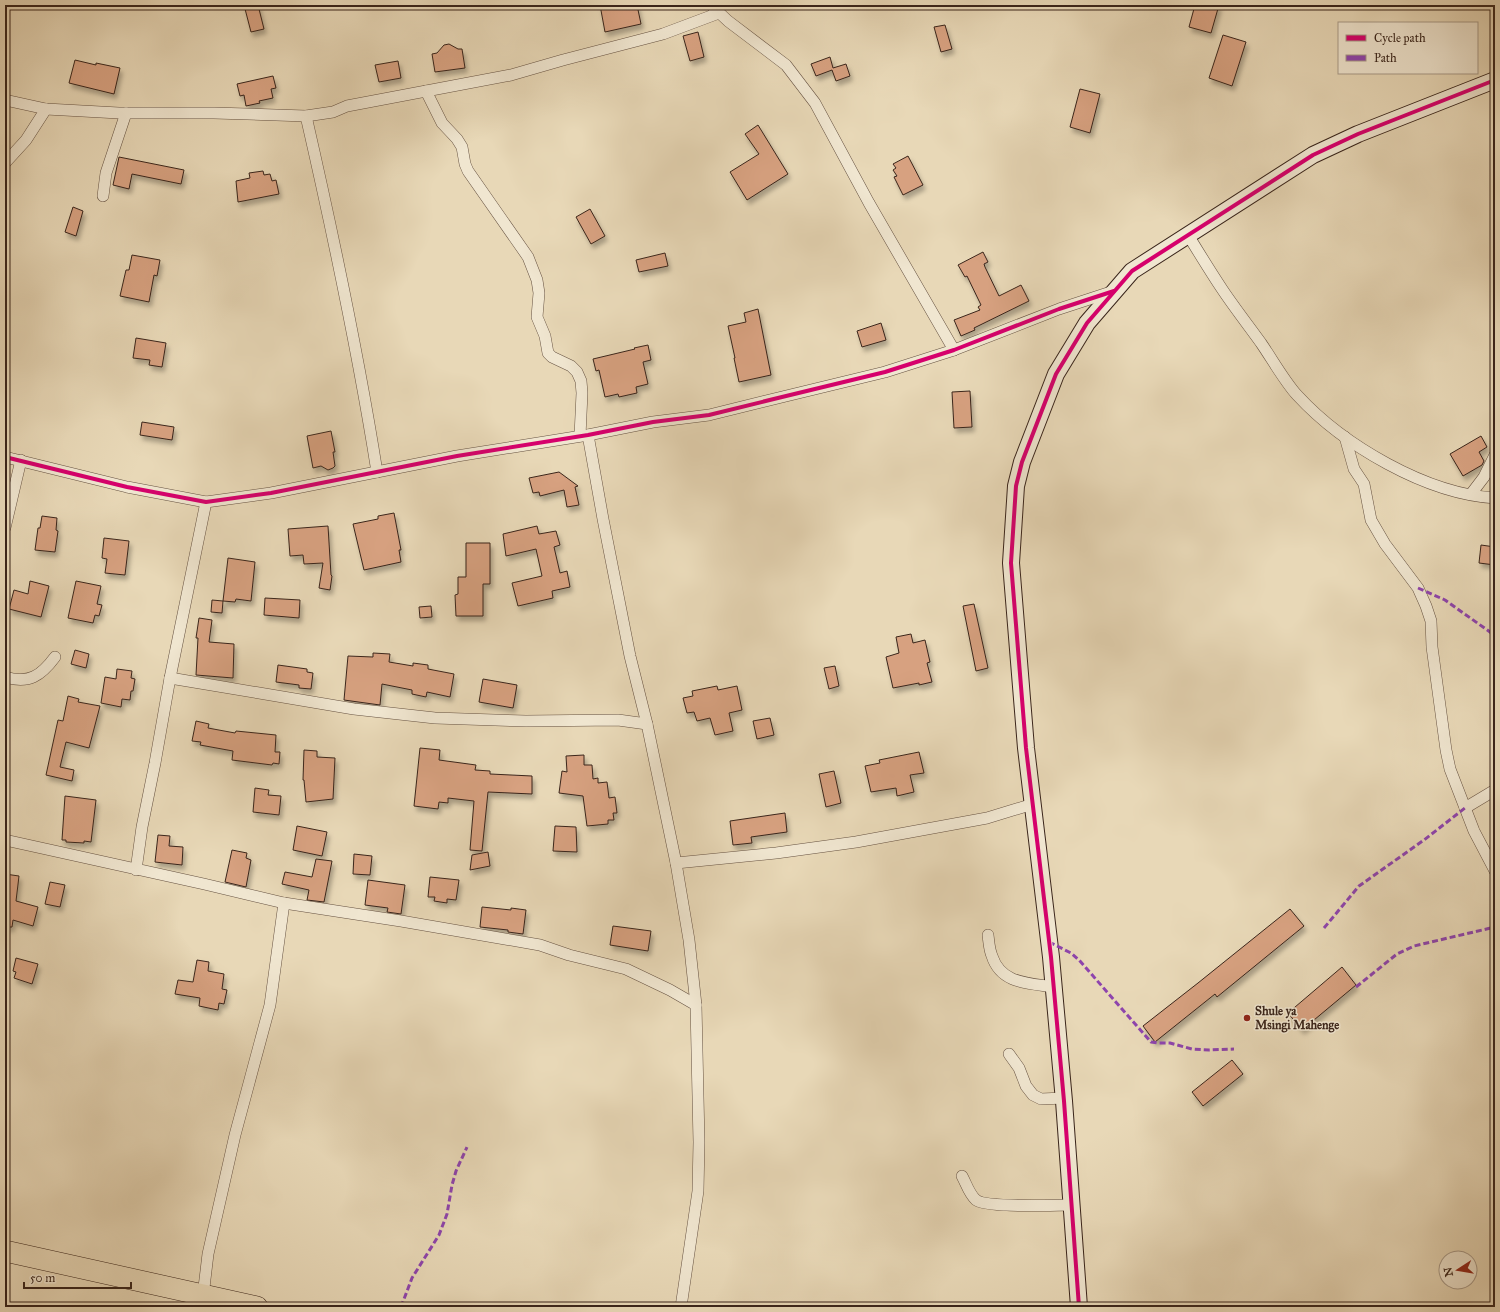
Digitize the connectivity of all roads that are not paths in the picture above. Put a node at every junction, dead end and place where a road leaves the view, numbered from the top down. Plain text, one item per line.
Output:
1 (715, 9) edge
2 (1495, 80) edge
3 (426, 91) junction
4 (5, 100) edge
5 (46, 109) junction
6 (126, 113) junction
7 (306, 116) junction
8 (5, 163) edge
9 (102, 196) dead end
10 (1188, 235) junction
11 (1114, 290) junction
12 (954, 350) junction
13 (584, 435) junction
14 (1345, 437) junction
15 (1495, 455) edge
16 (5, 457) edge
17 (20, 460) junction
18 (377, 472) junction
19 (1471, 494) junction
20 (1495, 498) edge
21 (206, 502) junction
22 (5, 528) edge
23 (55, 657) dead end
24 (5, 677) edge
25 (170, 678) junction
26 (647, 724) junction
27 (1495, 790) edge
28 (1033, 804) junction
29 (1465, 808) junction
30 (5, 840) edge
31 (676, 863) junction
32 (136, 870) junction
33 (1495, 872) edge
34 (284, 903) junction
35 (988, 935) dead end
36 (1054, 987) junction
37 (696, 1005) junction
38 (1009, 1054) dead end
39 (1064, 1098) junction
40 (962, 1176) dead end
41 (1071, 1205) junction
42 (5, 1251) edge
43 (203, 1296) junction
44 (256, 1307) edge
45 (681, 1307) edge
46 (1079, 1307) edge

1 - 3 street
1 - 12 street
2 - 10 street
3 - 7 street
3 - 13 street
4 - 5 street
5 - 6 street
5 - 8 street
6 - 7 street
6 - 9 street
7 - 18 street
10 - 11 street
10 - 14 street
11 - 12 street
11 - 28 street
12 - 13 street
13 - 18 street
13 - 26 street
14 - 19 street
14 - 29 street
15 - 19 street
16 - 17 street
17 - 21 street
17 - 22 street
18 - 21 street
19 - 20 street
21 - 25 street
23 - 24 street
25 - 26 street
25 - 32 street
26 - 31 street
27 - 29 street
28 - 31 street
28 - 36 street
29 - 33 street
30 - 32 street
31 - 37 street
32 - 34 street
34 - 37 street
34 - 43 street
35 - 36 street
36 - 39 street
37 - 45 street
38 - 39 street
39 - 41 street
40 - 41 street
41 - 46 street
42 - 43 highway
43 - 44 highway

